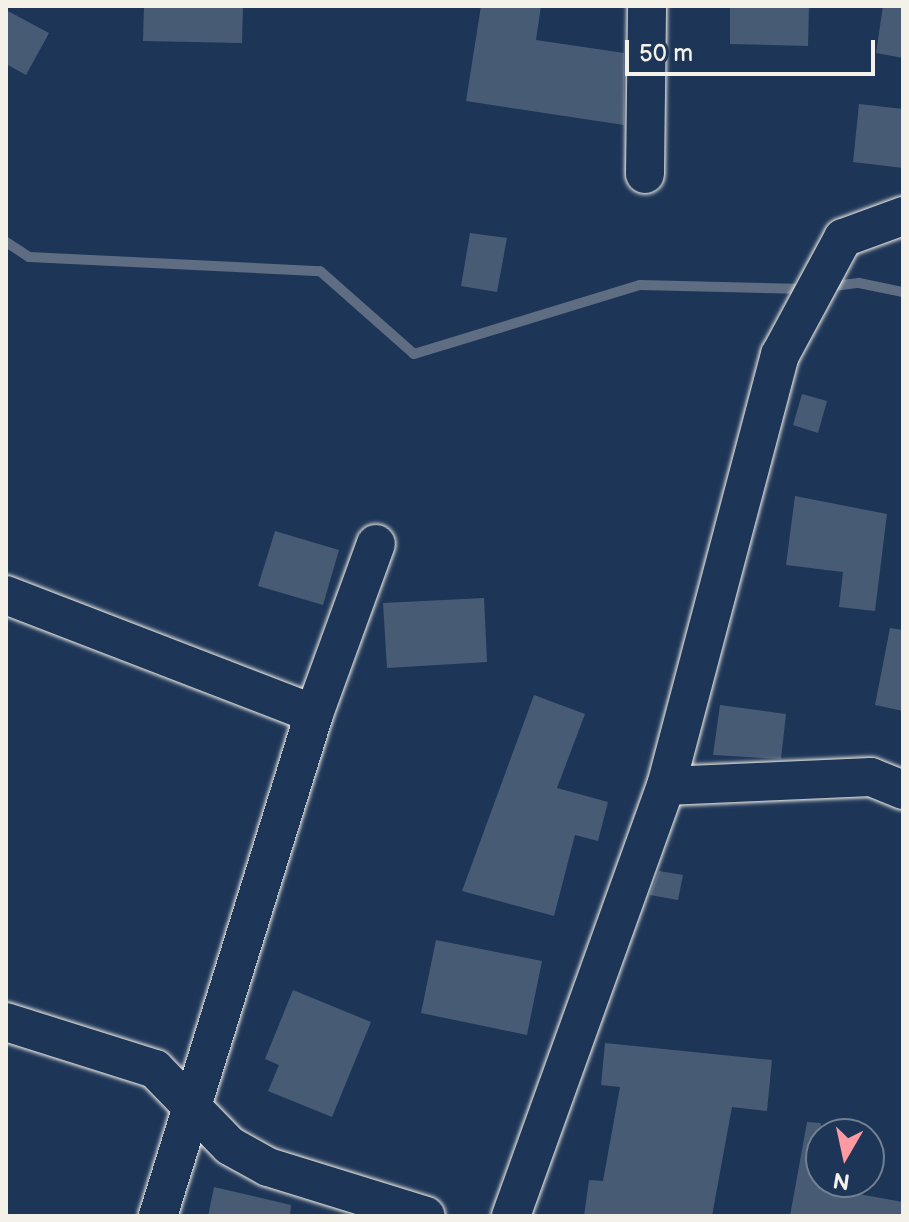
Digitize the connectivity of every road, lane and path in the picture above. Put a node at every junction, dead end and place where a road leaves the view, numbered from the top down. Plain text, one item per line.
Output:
1 (647, 6) edge
2 (645, 174) dead end
3 (903, 216) edge
4 (376, 544) dead end
5 (6, 595) edge
6 (314, 714) junction
7 (666, 786) junction
8 (903, 790) edge
9 (6, 1022) edge
10 (194, 1110) junction
11 (158, 1216) edge
12 (426, 1216) edge
13 (511, 1216) edge

1 - 2 street
3 - 7 street
4 - 6 street
5 - 6 street
6 - 10 street
7 - 8 street
7 - 13 street
9 - 10 street
10 - 11 street
10 - 12 street

